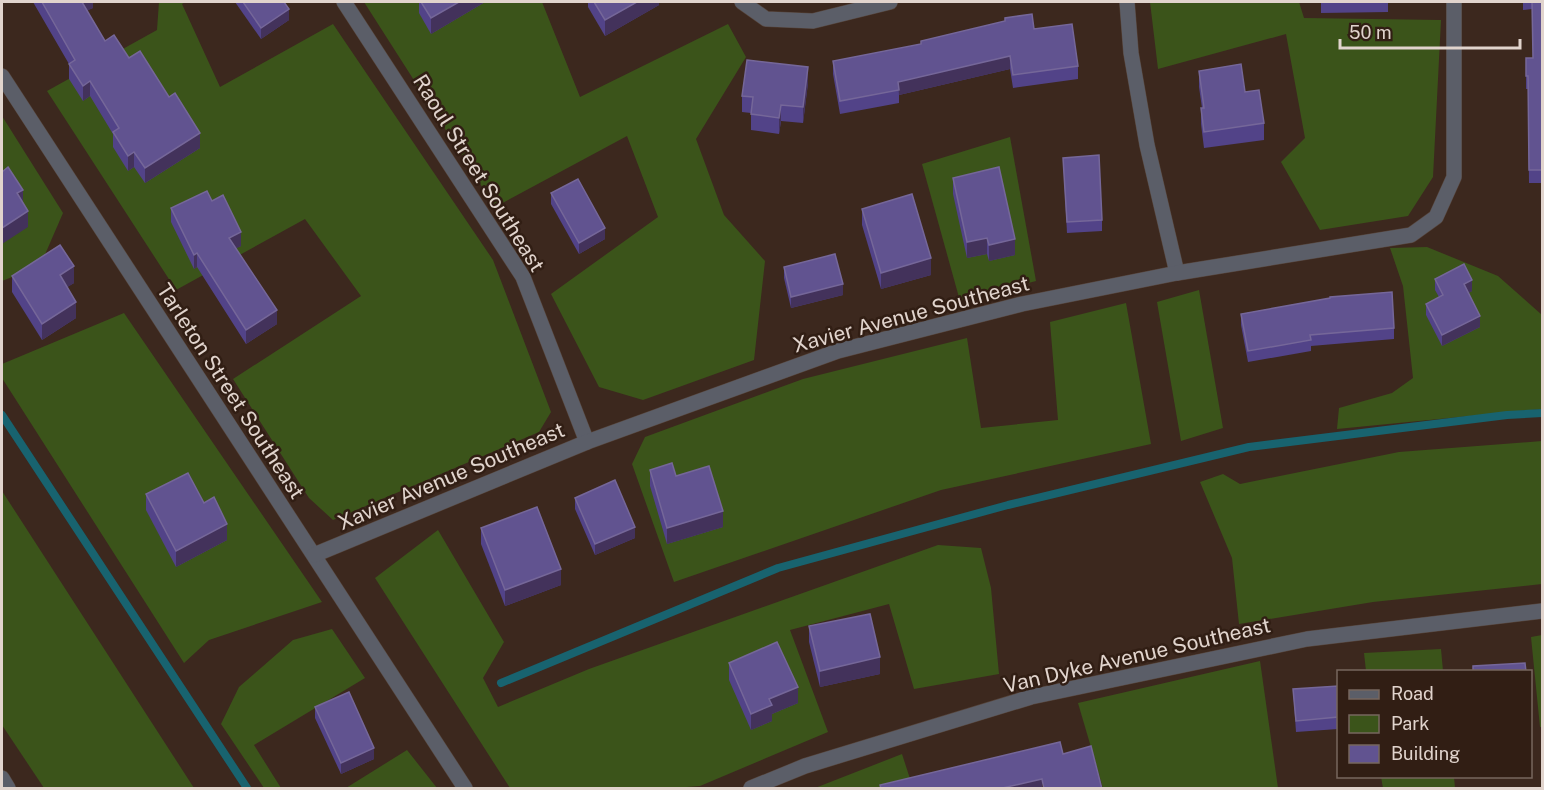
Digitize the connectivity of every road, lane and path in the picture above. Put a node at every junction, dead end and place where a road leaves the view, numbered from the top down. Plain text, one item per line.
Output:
1 (344, 2) edge
2 (742, 2) edge
3 (890, 2) edge
4 (1127, 2) edge
5 (1455, 2) edge
6 (2, 76) edge
7 (1178, 273) junction
8 (587, 442) junction
9 (314, 555) junction
10 (1542, 611) edge
11 (2, 778) edge
12 (8, 789) edge
13 (465, 789) edge
14 (751, 789) edge

1 - 8 street, Raoul Street Southeast
2 - 3 street
4 - 7 street
5 - 7 street, Xavier Avenue Southeast
6 - 9 street, Tarleton Street Southeast
7 - 8 street, Xavier Avenue Southeast
8 - 9 street, Xavier Avenue Southeast
9 - 13 street, Tarleton Street Southeast
10 - 14 street, Van Dyke Avenue Southeast
11 - 12 street

